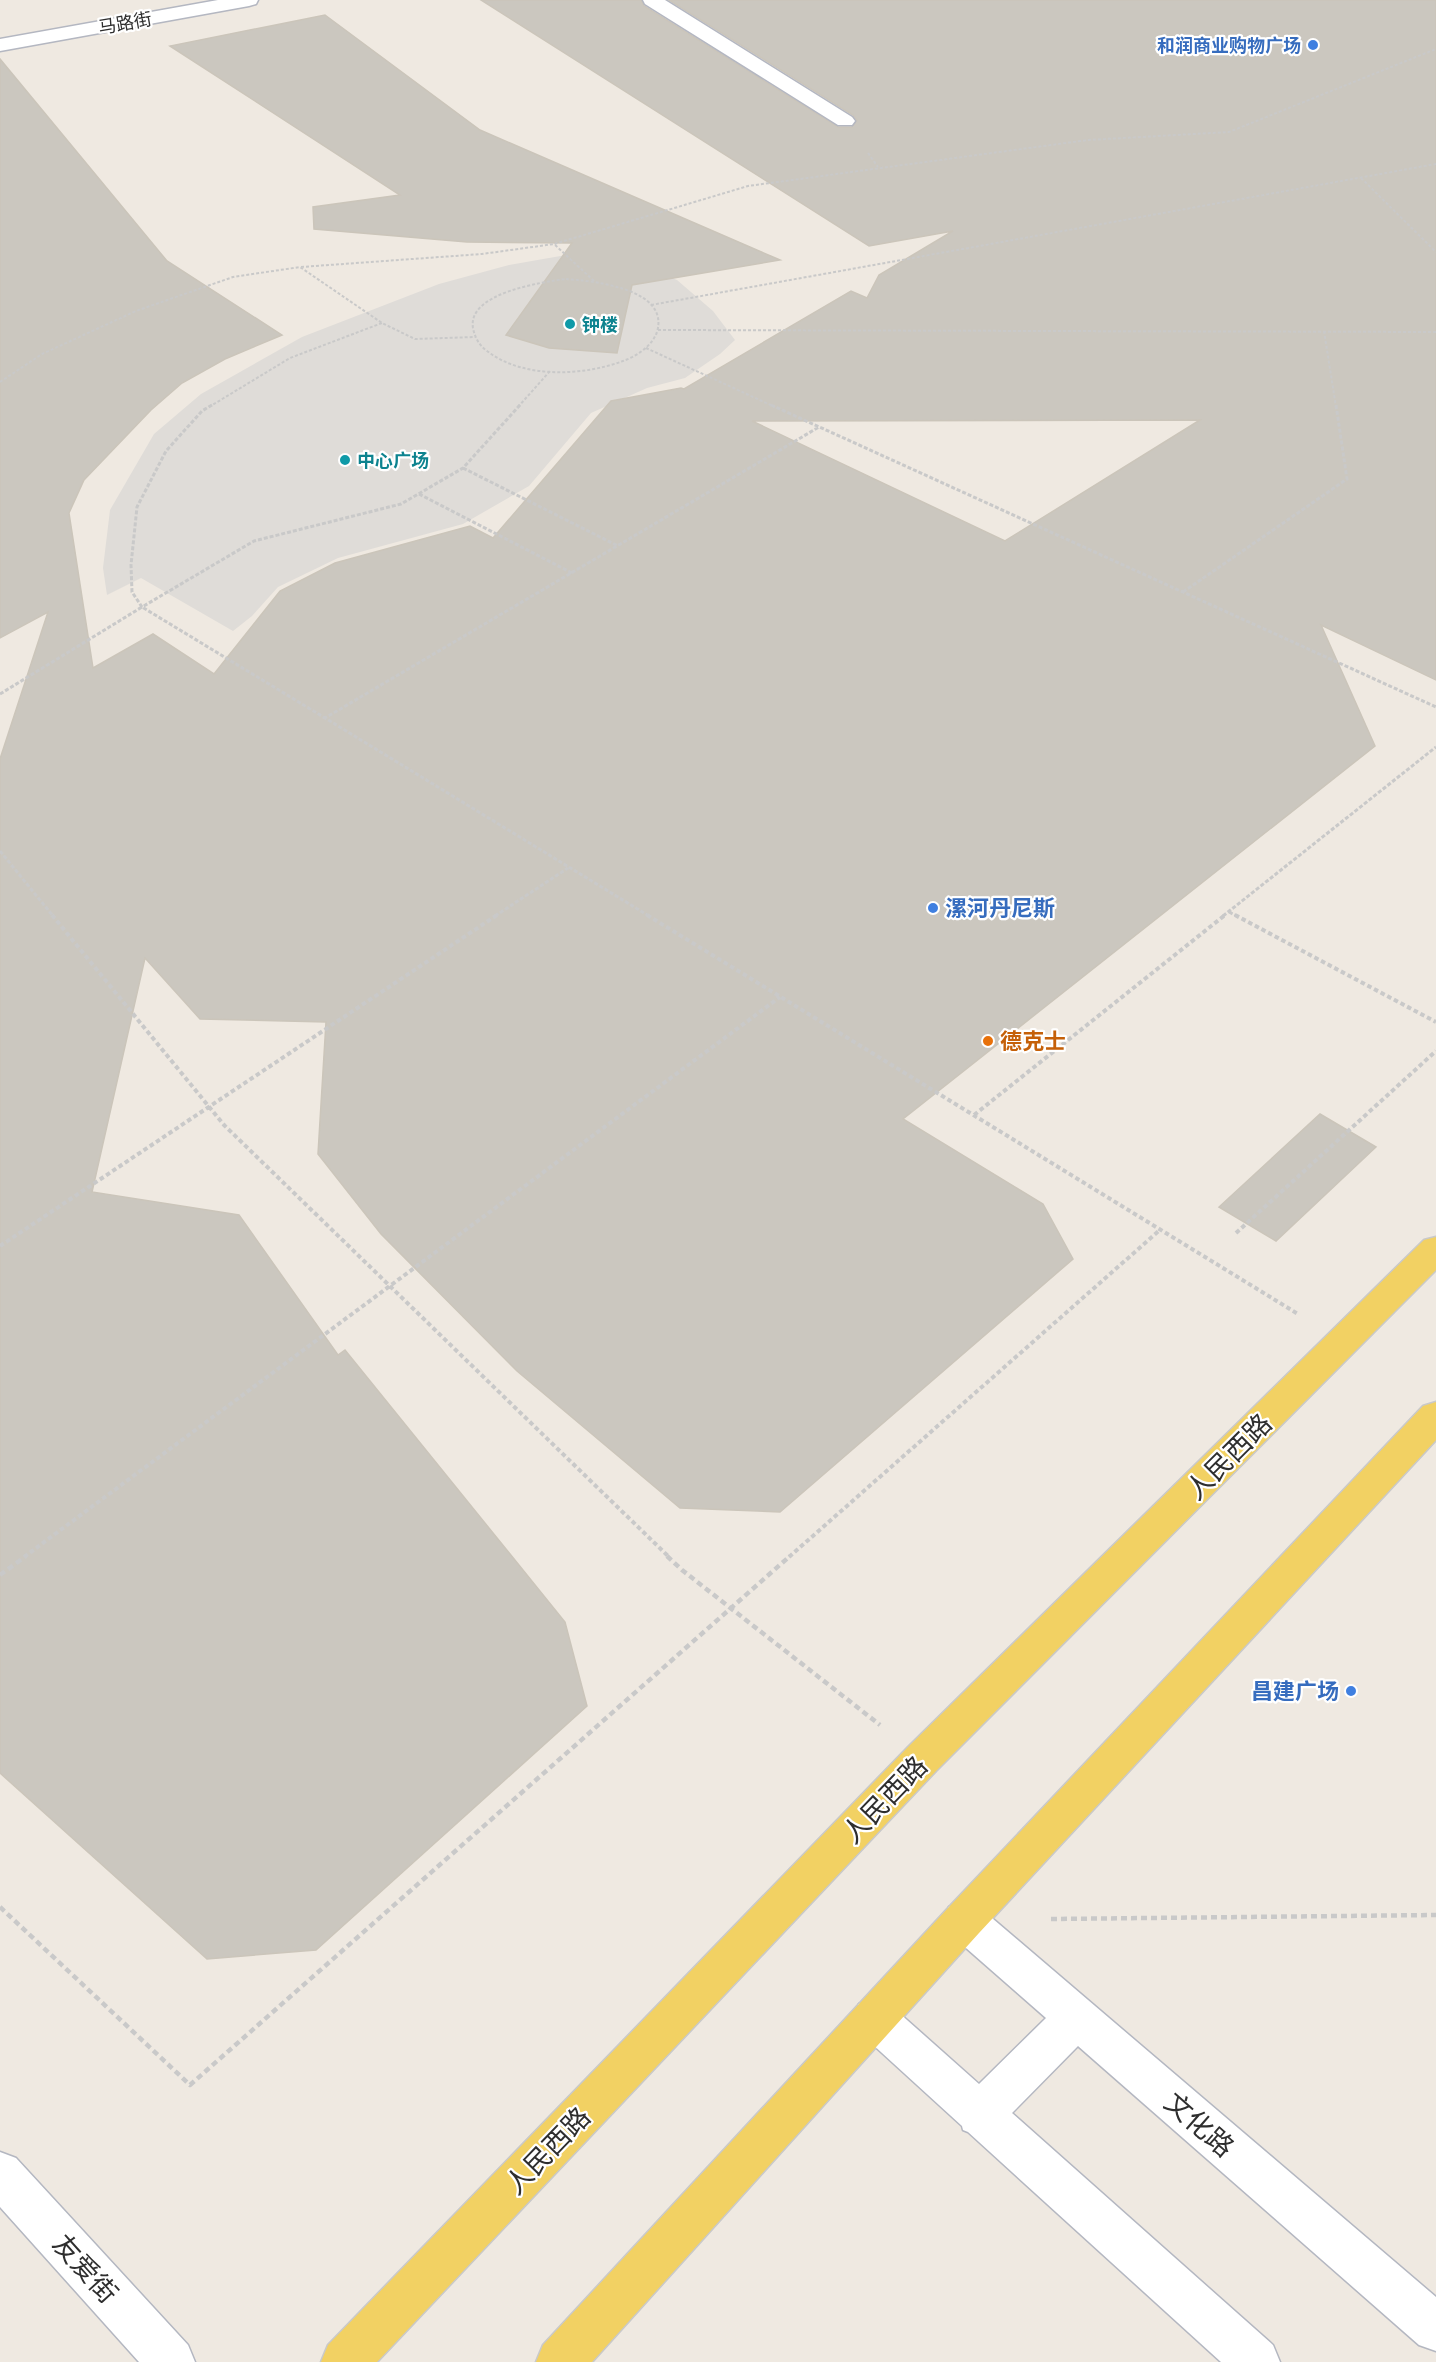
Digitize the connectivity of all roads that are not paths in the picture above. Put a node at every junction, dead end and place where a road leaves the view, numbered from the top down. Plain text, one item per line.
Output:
1 (249, 0) edge
2 (652, 0) edge
3 (0, 45) edge
4 (845, 122) dead end
5 (1436, 1249) edge
6 (1436, 1416) edge
7 (964, 1920) junction
8 (1077, 2017) junction
9 (874, 2018) junction
10 (979, 2115) junction
11 (0, 2174) edge
12 (1436, 2328) edge
13 (171, 2362) edge
14 (345, 2362) edge
15 (560, 2362) edge
16 (1256, 2362) edge

1 - 3 street, 马路街
2 - 4 street
5 - 14 main road, 人民西路
6 - 7 main road
7 - 8 street, 文化路
7 - 9 main road
8 - 10 street
8 - 12 street, 文化路
9 - 10 street
9 - 15 main road
10 - 16 street
11 - 13 street, 友爱街

